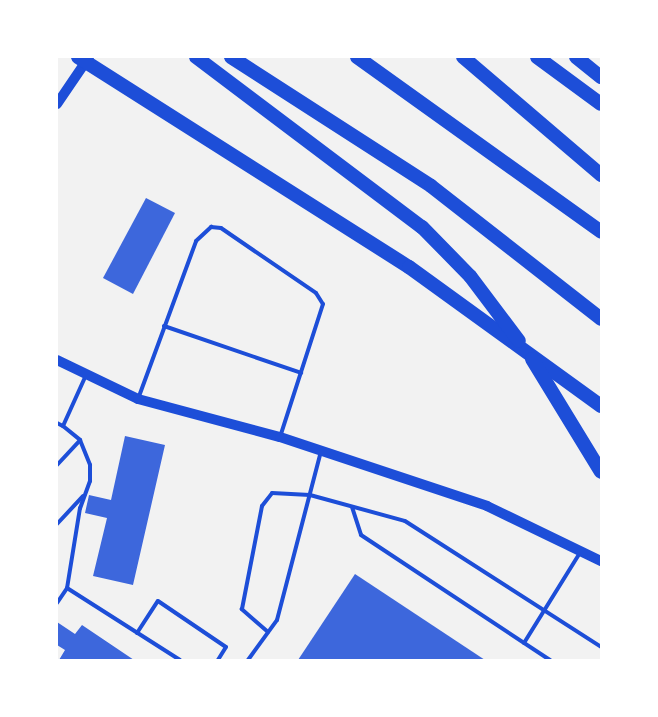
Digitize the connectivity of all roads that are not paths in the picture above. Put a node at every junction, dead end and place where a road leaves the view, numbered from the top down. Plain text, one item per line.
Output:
1 (78, 57) edge
2 (89, 57) edge
3 (196, 57) edge
4 (231, 57) edge
5 (357, 57) edge
6 (463, 57) edge
7 (537, 57) edge
8 (576, 57) edge
9 (601, 77) edge
10 (57, 104) edge
11 (601, 104) edge
12 (601, 175) edge
13 (601, 232) edge
14 (601, 319) edge
15 (164, 327) junction
16 (57, 360) edge
17 (301, 373) junction
18 (86, 374) junction
19 (138, 399) junction
20 (601, 406) edge
21 (57, 423) edge
22 (63, 426) junction
23 (280, 437) junction
24 (80, 440) junction
25 (321, 451) junction
26 (57, 465) edge
27 (601, 472) edge
28 (85, 493) junction
29 (310, 495) junction
30 (352, 507) junction
31 (57, 524) edge
32 (581, 551) junction
33 (601, 561) edge
34 (67, 588) junction
35 (57, 603) edge
36 (545, 611) junction
37 (268, 632) junction
38 (137, 633) junction
39 (524, 643) junction
40 (601, 647) edge
41 (180, 660) edge
42 (218, 660) edge
43 (248, 660) edge
44 (550, 660) edge

1 - 20 highway
2 - 10 main road
3 - 27 highway
4 - 14 highway
5 - 13 highway
6 - 12 highway
7 - 11 highway
8 - 9 highway
15 - 17 lane
15 - 17 lane
15 - 19 lane
16 - 18 main road
17 - 23 lane
18 - 19 main road
18 - 22 lane
19 - 23 main road
21 - 22 lane
22 - 24 lane
23 - 25 main road
24 - 26 lane
24 - 28 lane
25 - 29 lane
25 - 32 main road
28 - 31 lane
28 - 34 lane
29 - 30 lane
29 - 37 lane
29 - 37 lane
30 - 36 lane
30 - 39 lane
32 - 33 main road
32 - 36 lane
34 - 35 lane
34 - 38 lane
36 - 39 lane
36 - 40 lane
37 - 43 lane
38 - 41 lane
38 - 42 lane
39 - 44 lane

